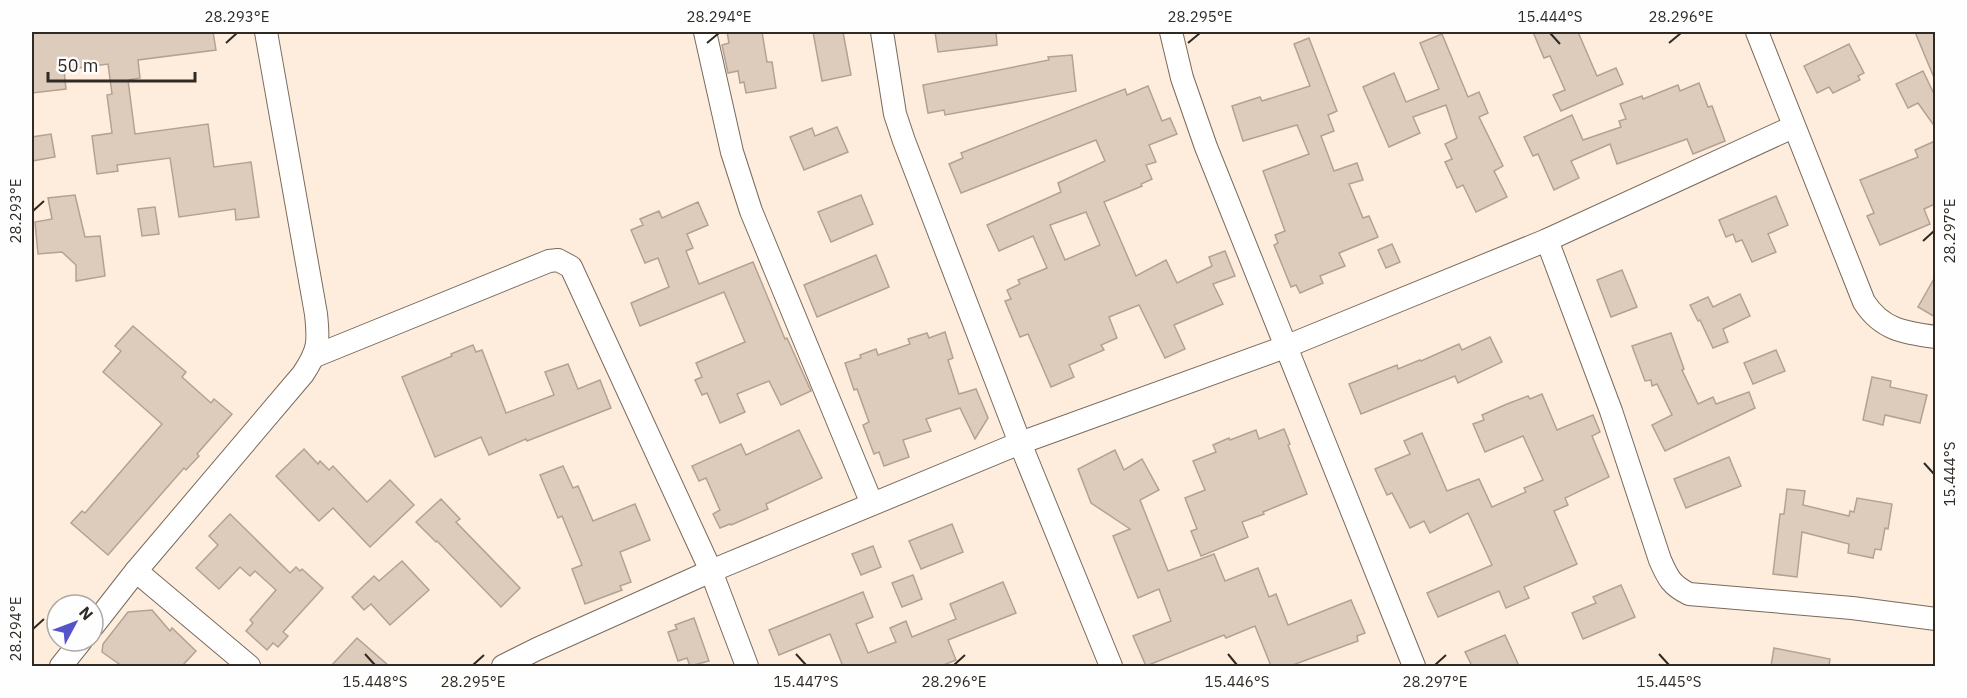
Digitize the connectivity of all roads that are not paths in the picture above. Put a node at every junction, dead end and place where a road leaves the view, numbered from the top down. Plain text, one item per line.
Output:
1 (266, 32) edge
2 (705, 32) edge
3 (882, 32) edge
4 (1171, 32) edge
5 (1756, 32) edge
6 (1793, 127) junction
7 (1547, 240) junction
8 (1935, 337) edge
9 (1285, 347) junction
10 (315, 357) junction
11 (1020, 443) junction
12 (872, 504) junction
13 (136, 571) junction
14 (711, 571) junction
15 (105, 611) edge
16 (1935, 619) edge
17 (71, 653) edge
18 (61, 666) edge
19 (249, 666) edge
20 (503, 666) edge
21 (747, 666) edge
22 (1111, 666) edge
23 (1414, 666) edge

1 - 10 street
2 - 12 street
3 - 11 street
4 - 9 street
5 - 6 street
6 - 7 street
6 - 8 street
7 - 9 street
7 - 16 street
9 - 11 street
9 - 23 street
10 - 13 street
10 - 14 street
11 - 12 street
11 - 22 street
12 - 14 street
13 - 15 street
13 - 19 street
14 - 20 street
14 - 21 street
17 - 18 street

